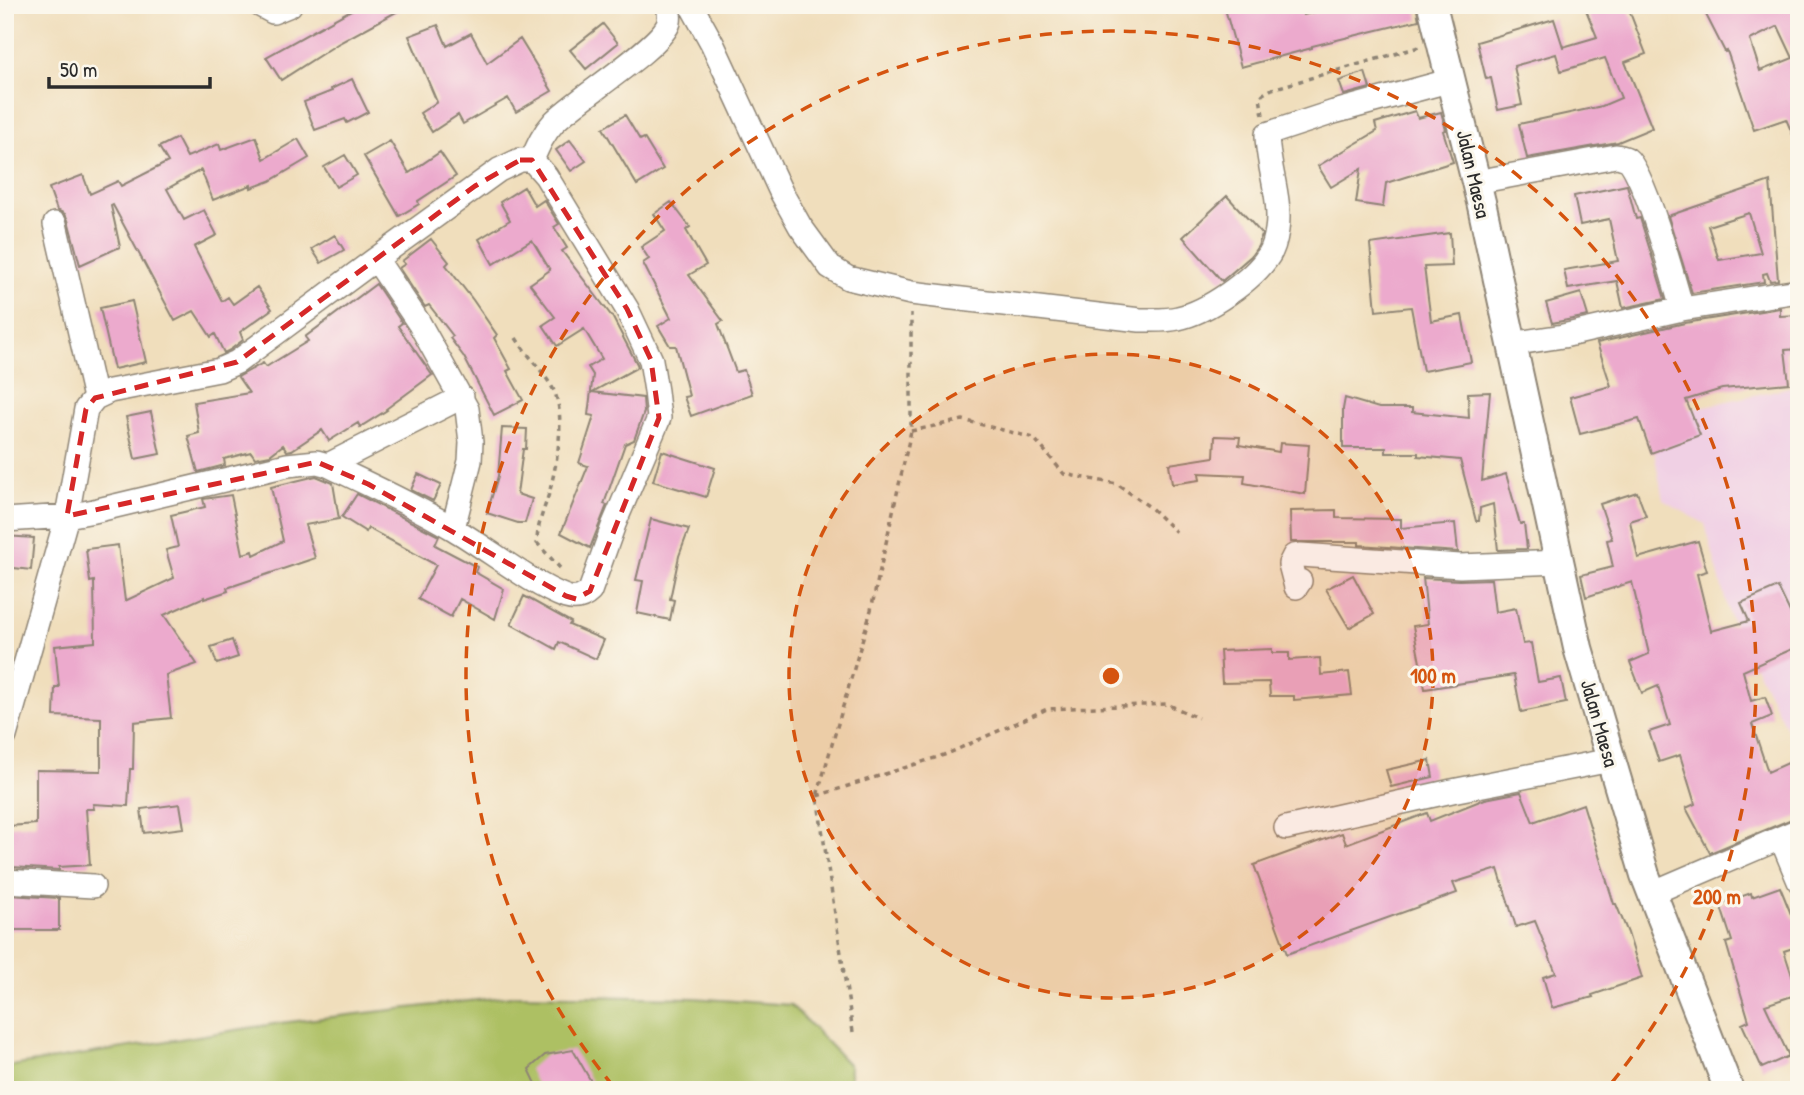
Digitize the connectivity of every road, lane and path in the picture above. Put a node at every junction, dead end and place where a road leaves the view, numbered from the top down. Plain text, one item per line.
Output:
1 (261, 5) edge
2 (290, 5) edge
3 (668, 5) edge
4 (691, 5) edge
5 (1432, 5) edge
6 (1442, 40) junction
7 (1452, 80) junction
8 (1267, 134) junction
9 (532, 160) junction
10 (1476, 182) junction
11 (55, 224) dead end
12 (376, 259) junction
13 (1799, 291) edge
14 (911, 293) junction
15 (1682, 309) junction
16 (516, 338) dead end
17 (1511, 344) junction
18 (462, 397) junction
19 (95, 398) junction
20 (911, 431) junction
21 (328, 465) junction
22 (67, 516) junction
23 (5, 520) edge
24 (453, 528) junction
25 (1176, 533) dead end
26 (1560, 562) junction
27 (1300, 581) dead end
28 (585, 596) junction
29 (1198, 718) dead end
30 (5, 736) edge
31 (1611, 760) junction
32 (817, 796) junction
33 (1286, 828) dead end
34 (1790, 834) edge
35 (5, 881) edge
36 (1799, 881) edge
37 (93, 886) dead end
38 (1652, 893) junction
39 (853, 1032) dead end
40 (1729, 1090) edge

1 - 2 street
3 - 9 street
4 - 14 street
5 - 6 street, Jalan Maesa
6 - 7 street, Jalan Maesa
6 - 8 path
7 - 8 street
7 - 10 street, Jalan Maesa
8 - 14 street
9 - 12 street
9 - 28 street
10 - 15 street
10 - 17 street, Jalan Maesa
11 - 19 street
12 - 18 street
12 - 19 street
13 - 15 street
14 - 20 path
15 - 17 street
16 - 28 path
17 - 26 street, Jalan Maesa
18 - 21 street
18 - 24 street
19 - 22 street
20 - 25 path
20 - 32 path
21 - 22 street
21 - 24 street
22 - 23 street
22 - 30 street
24 - 28 street
26 - 27 street
26 - 31 street, Jalan Maesa
29 - 32 path
31 - 33 street
31 - 38 street, Jalan Maesa
32 - 39 path
34 - 36 street
34 - 38 street
35 - 37 street
38 - 40 street, Jalan Maesa

